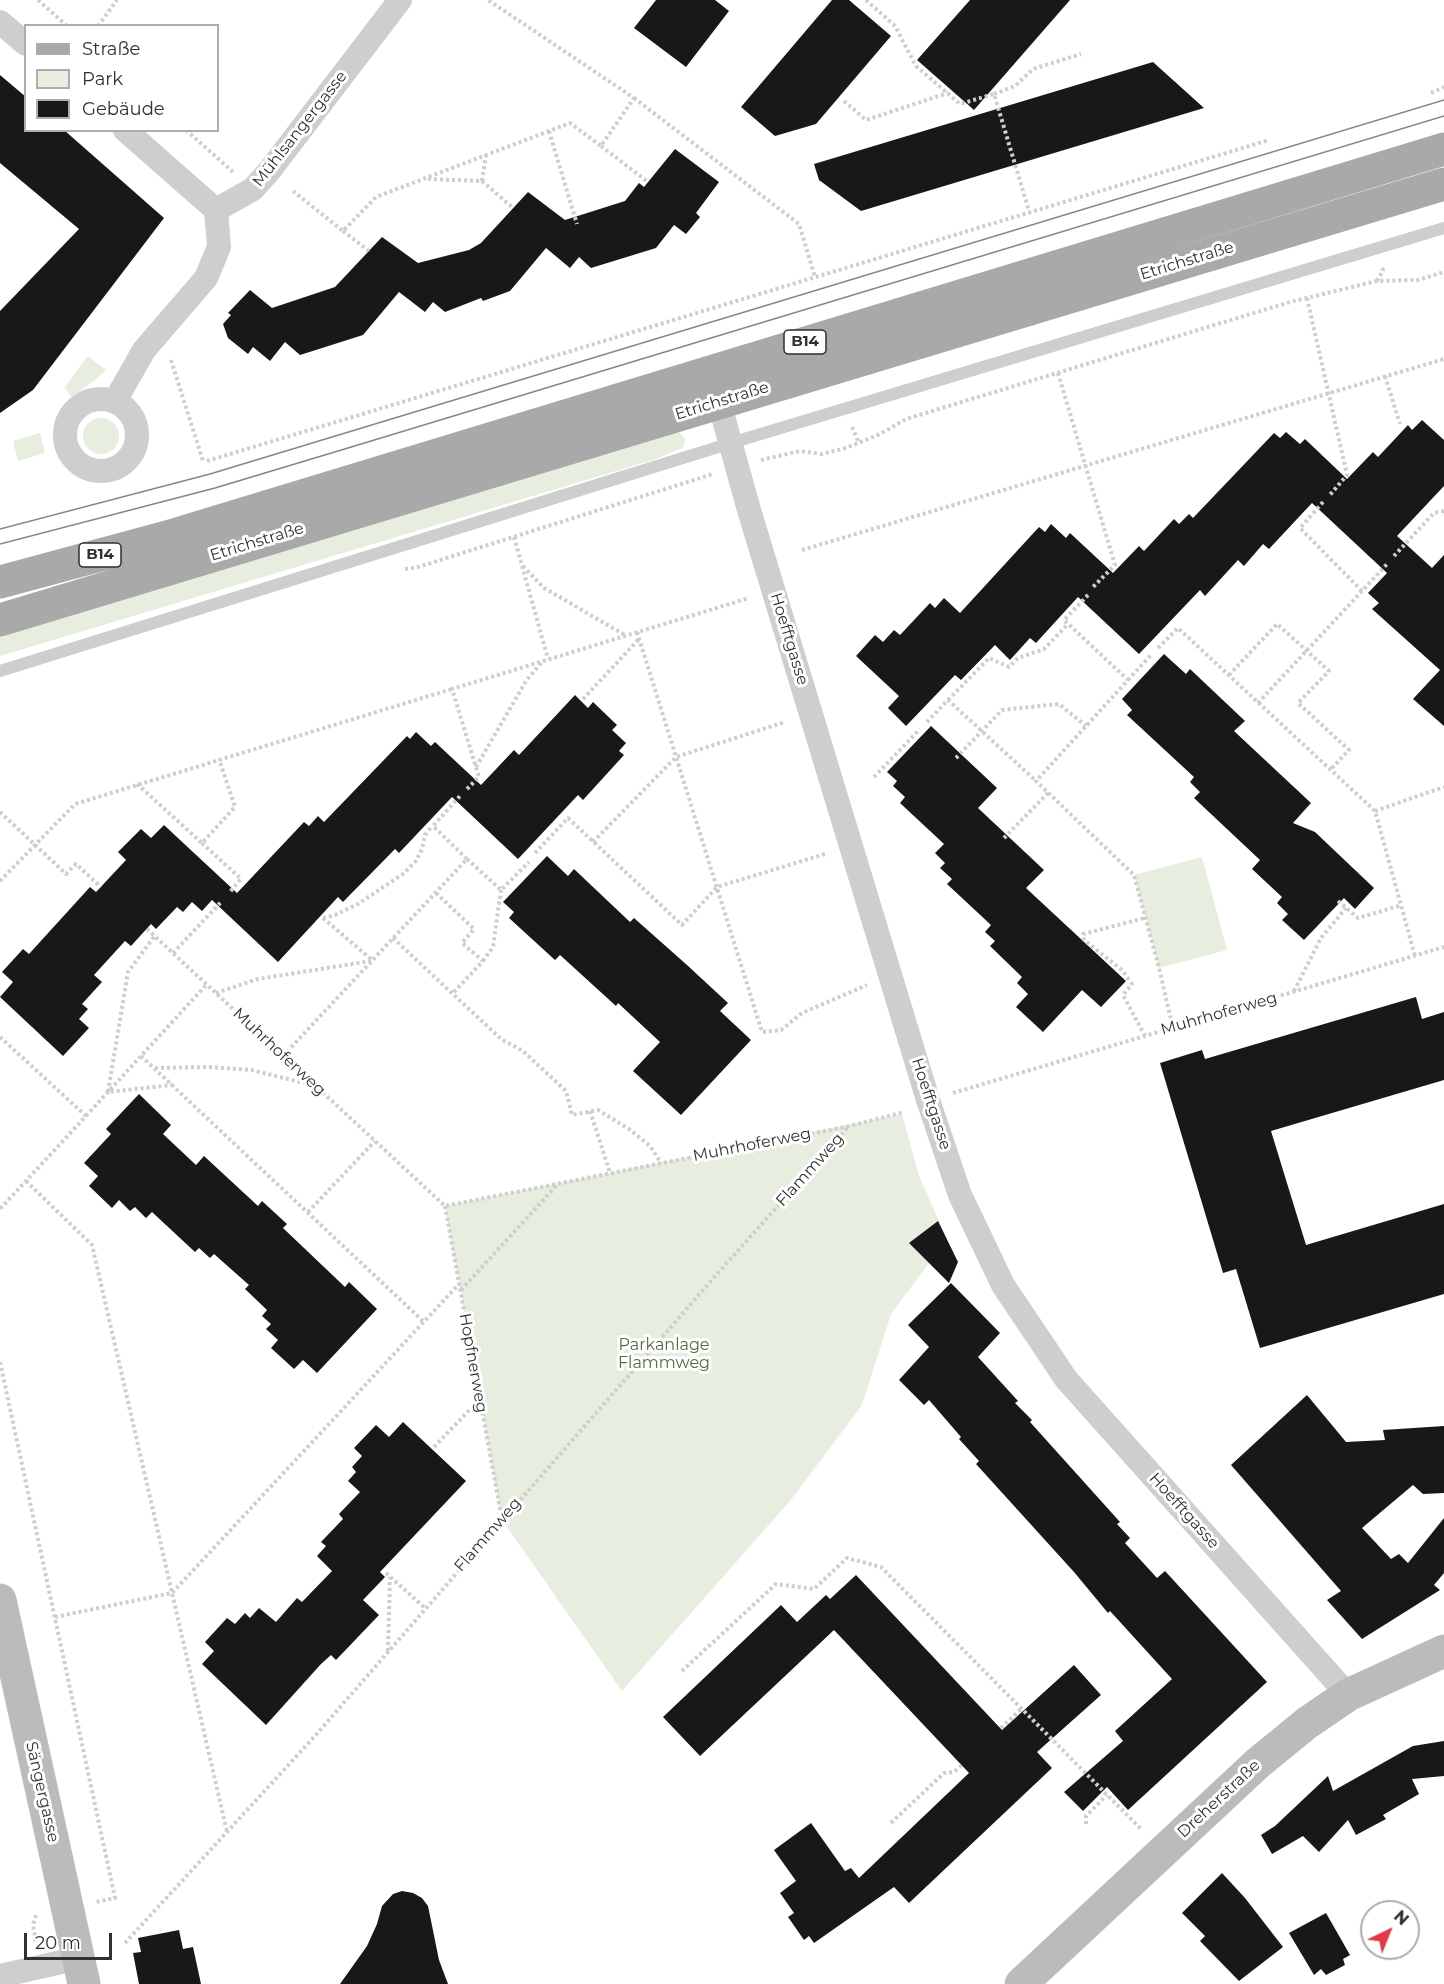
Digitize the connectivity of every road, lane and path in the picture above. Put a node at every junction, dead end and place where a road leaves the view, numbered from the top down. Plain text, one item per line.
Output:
1 (38, 0) edge
2 (117, 0) edge
3 (400, 0) edge
4 (488, 0) edge
5 (866, 0) edge
6 (0, 22) edge
7 (65, 24) edge
8 (99, 24) edge
9 (24, 42) edge
10 (1081, 54) dead end
11 (1444, 87) edge
12 (948, 93) junction
13 (1431, 93) dead end
14 (994, 94) junction
15 (634, 98) junction
16 (844, 101) dead end
17 (549, 131) junction
18 (127, 132) edge
19 (188, 132) edge
20 (1269, 140) dead end
21 (601, 146) junction
22 (1444, 149) edge
23 (486, 155) junction
24 (238, 176) dead end
25 (425, 178) junction
26 (482, 181) junction
27 (648, 182) dead end
28 (1444, 184) edge
29 (293, 191) dead end
30 (513, 208) dead end
31 (216, 210) junction
32 (1029, 211) junction
33 (577, 224) dead end
34 (1444, 228) edge
35 (343, 231) junction
36 (369, 250) dead end
37 (814, 276) junction
38 (1307, 298) dead end
39 (171, 357) dead end
40 (1444, 359) edge
41 (1058, 373) dead end
42 (1385, 376) junction
43 (1330, 393) junction
44 (115, 401) dead end
45 (719, 402) junction
46 (1400, 424) dead end
47 (731, 443) junction
48 (1086, 466) junction
49 (1329, 496) dead end
50 (1323, 502) dead end
51 (1444, 511) edge
52 (514, 537) dead end
53 (802, 550) dead end
54 (1394, 556) dead end
55 (1388, 563) dead end
56 (522, 566) junction
57 (0, 582) edge
58 (1093, 587) dead end
59 (1362, 591) junction
60 (1088, 595) dead end
61 (752, 597) dead end
62 (0, 620) edge
63 (1068, 624) junction
64 (637, 632) junction
65 (626, 636) junction
66 (639, 639) junction
67 (1158, 648) dead end
68 (1307, 651) junction
69 (1151, 655) dead end
70 (548, 659) junction
71 (542, 661) junction
72 (0, 671) edge
73 (1229, 675) junction
74 (1128, 680) junction
75 (452, 689) junction
76 (583, 699) dead end
77 (948, 700) junction
78 (1258, 703) junction
79 (789, 721) dead end
80 (927, 722) dead end
81 (1086, 726) junction
82 (920, 729) dead end
83 (981, 731) junction
84 (676, 757) junction
85 (956, 758) dead end
86 (219, 759) junction
87 (476, 768) junction
88 (1331, 770) junction
89 (874, 777) dead end
90 (1036, 781) junction
91 (137, 784) junction
92 (1444, 788) edge
93 (467, 789) dead end
94 (1048, 793) junction
95 (460, 796) dead end
96 (1375, 811) junction
97 (0, 812) edge
98 (433, 826) junction
99 (1004, 838) dead end
100 (593, 842) junction
101 (202, 843) junction
102 (34, 844) junction
103 (535, 853) dead end
104 (828, 853) dead end
105 (467, 859) junction
106 (530, 862) dead end
107 (0, 881) edge
108 (101, 887) dead end
109 (717, 888) junction
110 (501, 890) junction
111 (229, 893) dead end
112 (436, 893) junction
113 (222, 901) dead end
114 (1338, 901) dead end
115 (1402, 905) junction
116 (1346, 908) junction
117 (1145, 918) junction
118 (147, 929) dead end
119 (154, 936) junction
120 (393, 939) junction
121 (1444, 948) edge
122 (173, 953) junction
123 (1415, 956) junction
124 (372, 961) junction
125 (483, 962) junction
126 (207, 984) junction
127 (868, 985) dead end
128 (1293, 992) junction
129 (216, 993) junction
130 (452, 994) junction
131 (1173, 1028) junction
132 (1145, 1036) junction
133 (0, 1037) edge
134 (141, 1056) junction
135 (283, 1056) junction
136 (154, 1068) junction
137 (172, 1085) junction
138 (316, 1086) junction
139 (108, 1092) junction
140 (928, 1100) junction
141 (590, 1111) junction
142 (86, 1116) junction
143 (850, 1126) junction
144 (375, 1141) junction
145 (661, 1162) junction
146 (609, 1173) junction
147 (26, 1181) junction
148 (558, 1183) junction
149 (445, 1206) junction
150 (0, 1209) edge
151 (308, 1212) junction
152 (459, 1284) junction
153 (460, 1290) junction
154 (424, 1322) junction
155 (0, 1362) edge
156 (480, 1400) junction
157 (434, 1447) dead end
158 (502, 1520) junction
159 (386, 1574) dead end
160 (390, 1578) junction
161 (172, 1593) junction
162 (0, 1600) edge
163 (425, 1608) junction
164 (55, 1617) junction
165 (388, 1651) junction
166 (1444, 1651) edge
167 (682, 1671) dead end
168 (1348, 1695) junction
169 (1021, 1709) junction
170 (1001, 1728) dead end
171 (962, 1765) dead end
172 (1107, 1795) junction
173 (891, 1823) dead end
174 (1086, 1824) dead end
175 (227, 1832) junction
176 (1163, 1852) junction
177 (115, 1898) dead end
178 (125, 1943) dead end
179 (81, 1971) edge
180 (0, 1976) edge
181 (1021, 1984) edge

1 - 7 path
2 - 8 path
3 - 31 street, Mühlsangergasse
4 - 15 path
5 - 12 path
6 - 9 street
10 - 14 path
11 - 13 path
12 - 14 path
12 - 16 path
14 - 32 path
15 - 21 path
15 - 37 path
17 - 21 path
17 - 23 path
17 - 33 path
18 - 31 street
19 - 24 path
20 - 32 path
21 - 27 path
22 - 57 main road, Etrichstraße / B14
23 - 25 path
23 - 26 path
25 - 26 path
25 - 35 path
26 - 30 path
28 - 45 main road, Etrichstraße / B14
29 - 35 path
31 - 44 street
32 - 37 path
34 - 47 lane
35 - 36 path
37 - 39 path
38 - 43 path
40 - 42 path
41 - 48 path
42 - 43 path
42 - 46 path
43 - 48 path
43 - 49 path
45 - 47 street, Hoefftgasse
45 - 62 main road, Etrichstraße / B14
47 - 72 lane
47 - 140 street, Hoefftgasse
48 - 53 path
48 - 58 path
50 - 59 path
51 - 54 path
52 - 56 path
55 - 59 path
56 - 65 path
56 - 70 path
59 - 68 path
60 - 63 path
61 - 64 path
63 - 74 path
63 - 77 path
64 - 65 path
64 - 66 path
65 - 70 path
66 - 76 path
66 - 84 path
67 - 73 path
68 - 73 path
68 - 78 path
68 - 88 path
69 - 74 path
70 - 71 path
71 - 75 path
71 - 87 path
73 - 78 path
74 - 81 path
75 - 86 path
75 - 87 path
77 - 80 path
77 - 83 path
78 - 88 path
79 - 84 path
81 - 83 path
81 - 90 path
82 - 89 path
83 - 85 path
83 - 90 path
84 - 100 path
84 - 109 path
86 - 91 path
86 - 101 path
87 - 93 path
88 - 96 path
90 - 94 path
91 - 101 path
91 - 102 path
92 - 96 path
94 - 99 path
94 - 117 path
95 - 98 path
96 - 115 path
97 - 102 path
98 - 105 path
98 - 124 path
100 - 103 path
100 - 109 path
101 - 111 path
102 - 107 path
102 - 108 path
104 - 109 path
105 - 110 path
105 - 112 path
106 - 110 path
109 - 127 path
110 - 125 path
112 - 120 path
112 - 125 path
113 - 122 path
114 - 116 path
115 - 116 path
115 - 123 path
116 - 128 path
117 - 131 path
117 - 132 path
118 - 119 path, Muhrhoferweg
119 - 122 path, Muhrhoferweg
119 - 139 path
120 - 124 path
120 - 130 path
121 - 123 path, Muhrhoferweg
122 - 126 path, Muhrhoferweg
123 - 128 path, Muhrhoferweg
124 - 129 path
124 - 135 path
125 - 130 path
126 - 129 path, Muhrhoferweg
126 - 134 path
128 - 131 path, Muhrhoferweg
129 - 135 path, Muhrhoferweg
130 - 141 path
131 - 132 path, Muhrhoferweg
132 - 140 path, Muhrhoferweg
133 - 142 path
134 - 136 path
134 - 139 path
135 - 138 path, Muhrhoferweg
136 - 137 path
136 - 138 path
137 - 139 path
137 - 151 path
138 - 144 path, Muhrhoferweg
139 - 142 path
140 - 143 path, Muhrhoferweg
140 - 168 street, Hoefftgasse
141 - 145 path
141 - 146 path
142 - 147 path
143 - 145 path, Muhrhoferweg
143 - 158 path, Flammweg
144 - 149 path, Muhrhoferweg
144 - 151 path
145 - 146 path, Muhrhoferweg
146 - 148 path, Muhrhoferweg
147 - 150 path
147 - 161 path
148 - 149 path, Muhrhoferweg
148 - 153 path
149 - 152 path, Hopfnerweg
151 - 154 path
152 - 153 path, Hopfnerweg
152 - 154 path
153 - 156 path, Hopfnerweg
154 - 161 path
155 - 164 path
156 - 157 path
156 - 158 path, Hopfnerweg
158 - 163 path, Flammweg
159 - 160 path
160 - 163 path
160 - 165 path
161 - 164 path
161 - 175 path
162 - 179 street, Sängergasse
163 - 165 path, Flammweg
164 - 177 path
165 - 175 path, Flammweg
166 - 168 street, Dreherstraße
167 - 169 path
168 - 176 street, Dreherstraße
169 - 170 path
169 - 172 path
171 - 173 path
172 - 174 path
172 - 176 path
175 - 178 path, Flammweg
176 - 181 street, Dreherstraße
179 - 180 street

